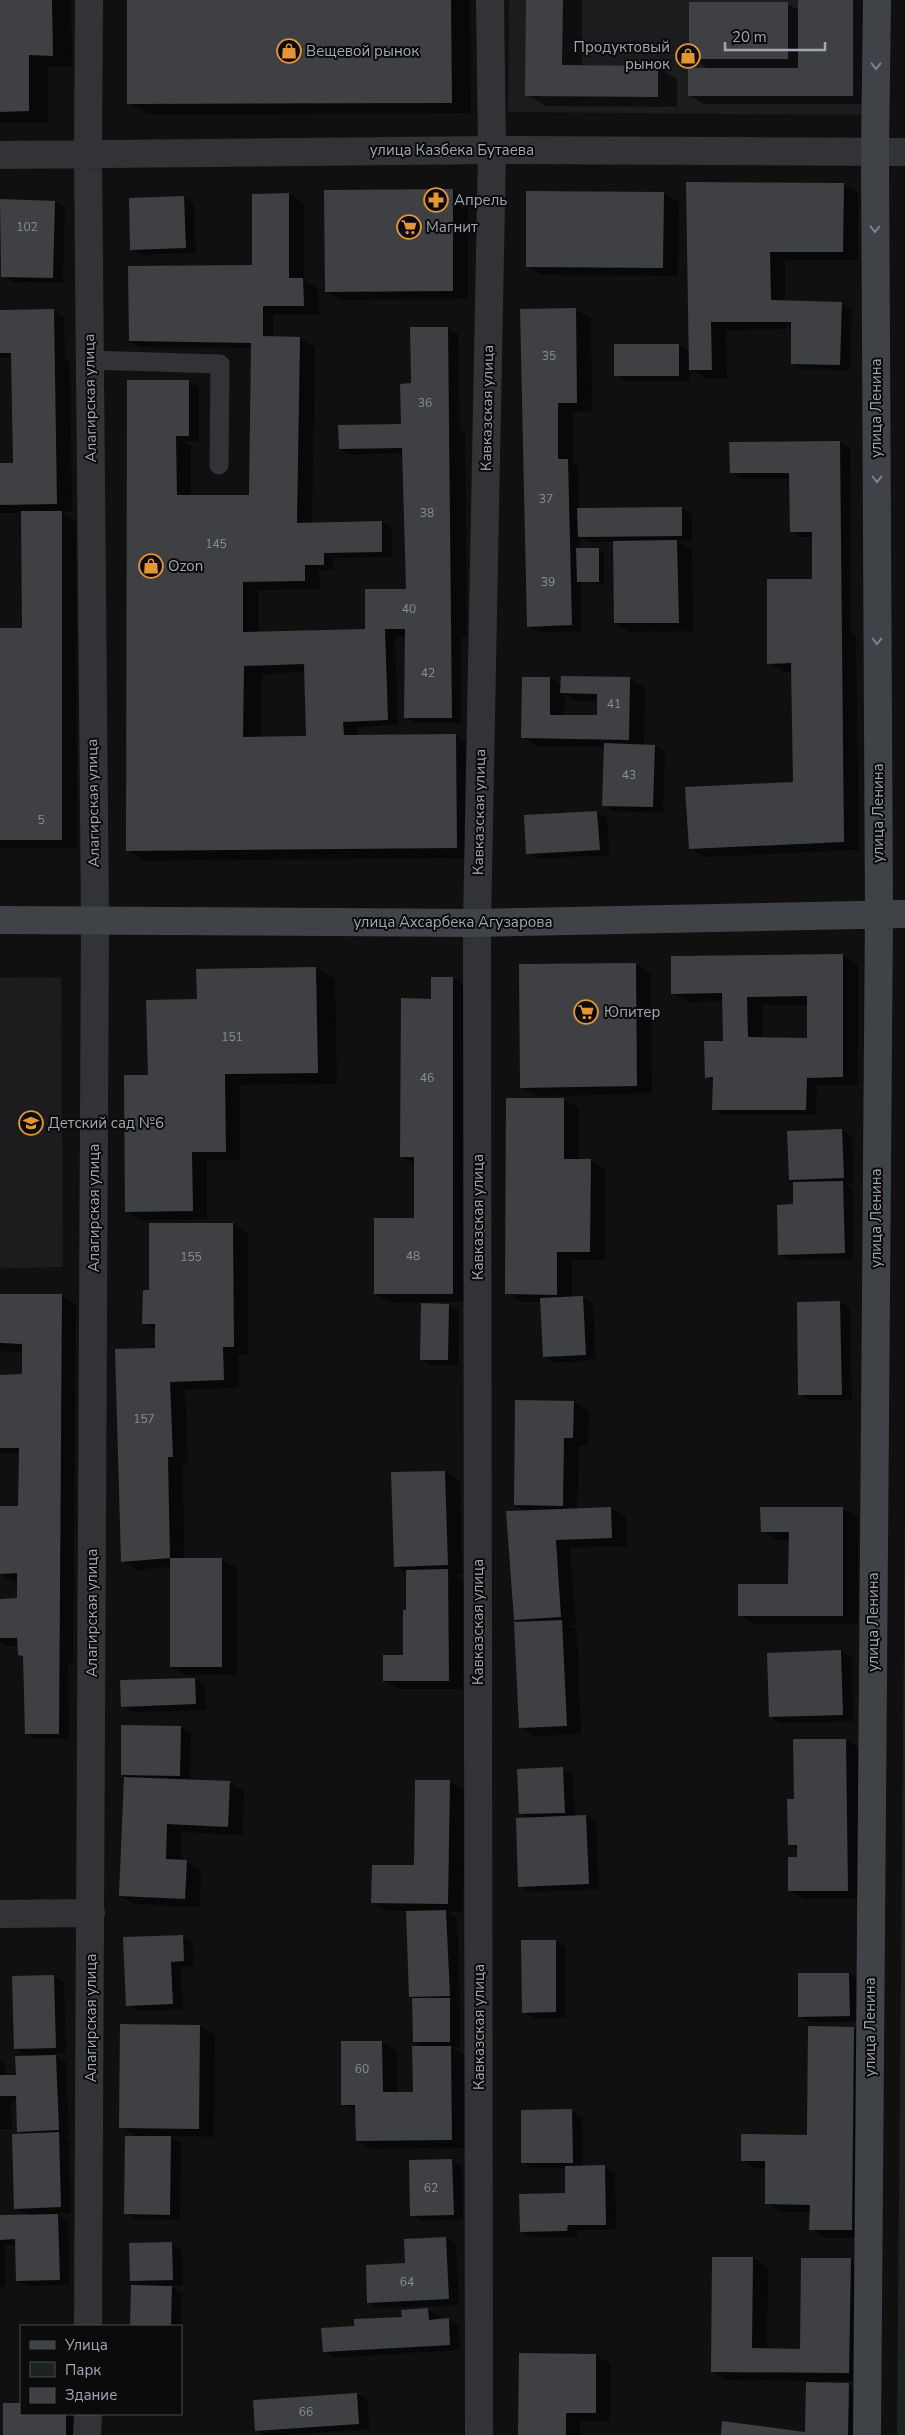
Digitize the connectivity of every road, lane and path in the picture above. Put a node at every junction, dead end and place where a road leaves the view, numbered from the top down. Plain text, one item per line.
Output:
1 (89, 0) edge
2 (490, 0) edge
3 (877, 0) edge
4 (492, 150) junction
5 (875, 151) junction
6 (905, 152) edge
7 (88, 154) junction
8 (0, 155) edge
9 (89, 360) junction
10 (219, 465) dead end
11 (892, 914) edge
12 (0, 920) edge
13 (94, 921) junction
14 (477, 923) junction
15 (92, 1913) junction
16 (0, 1914) edge
17 (88, 2325) edge
18 (88, 2415) edge
19 (87, 2435) edge
20 (479, 2435) edge
21 (867, 2435) edge

1 - 7 street, Алагирская улица
2 - 4 street, Кавказская улица
3 -> 5 street, улица Ленина
4 - 5 street, улица Казбека Бутаева
4 - 7 street, улица Казбека Бутаева
4 - 14 street, Кавказская улица
5 - 6 street, улица Казбека Бутаева
5 -> 11 street, улица Ленина
7 - 8 street, улица Казбека Бутаева
7 - 9 street, Алагирская улица
9 - 10 lane
9 - 13 street, Алагирская улица
11 - 14 street, улица Ахсарбека Агузарова
11 - 21 street, улица Ленина
12 - 13 street, улица Ахсарбека Агузарова
13 - 14 street, улица Ахсарбека Агузарова
13 - 15 street, Алагирская улица
14 - 20 street, Кавказская улица
15 - 16 street
15 - 17 street, Алагирская улица
18 - 19 street

